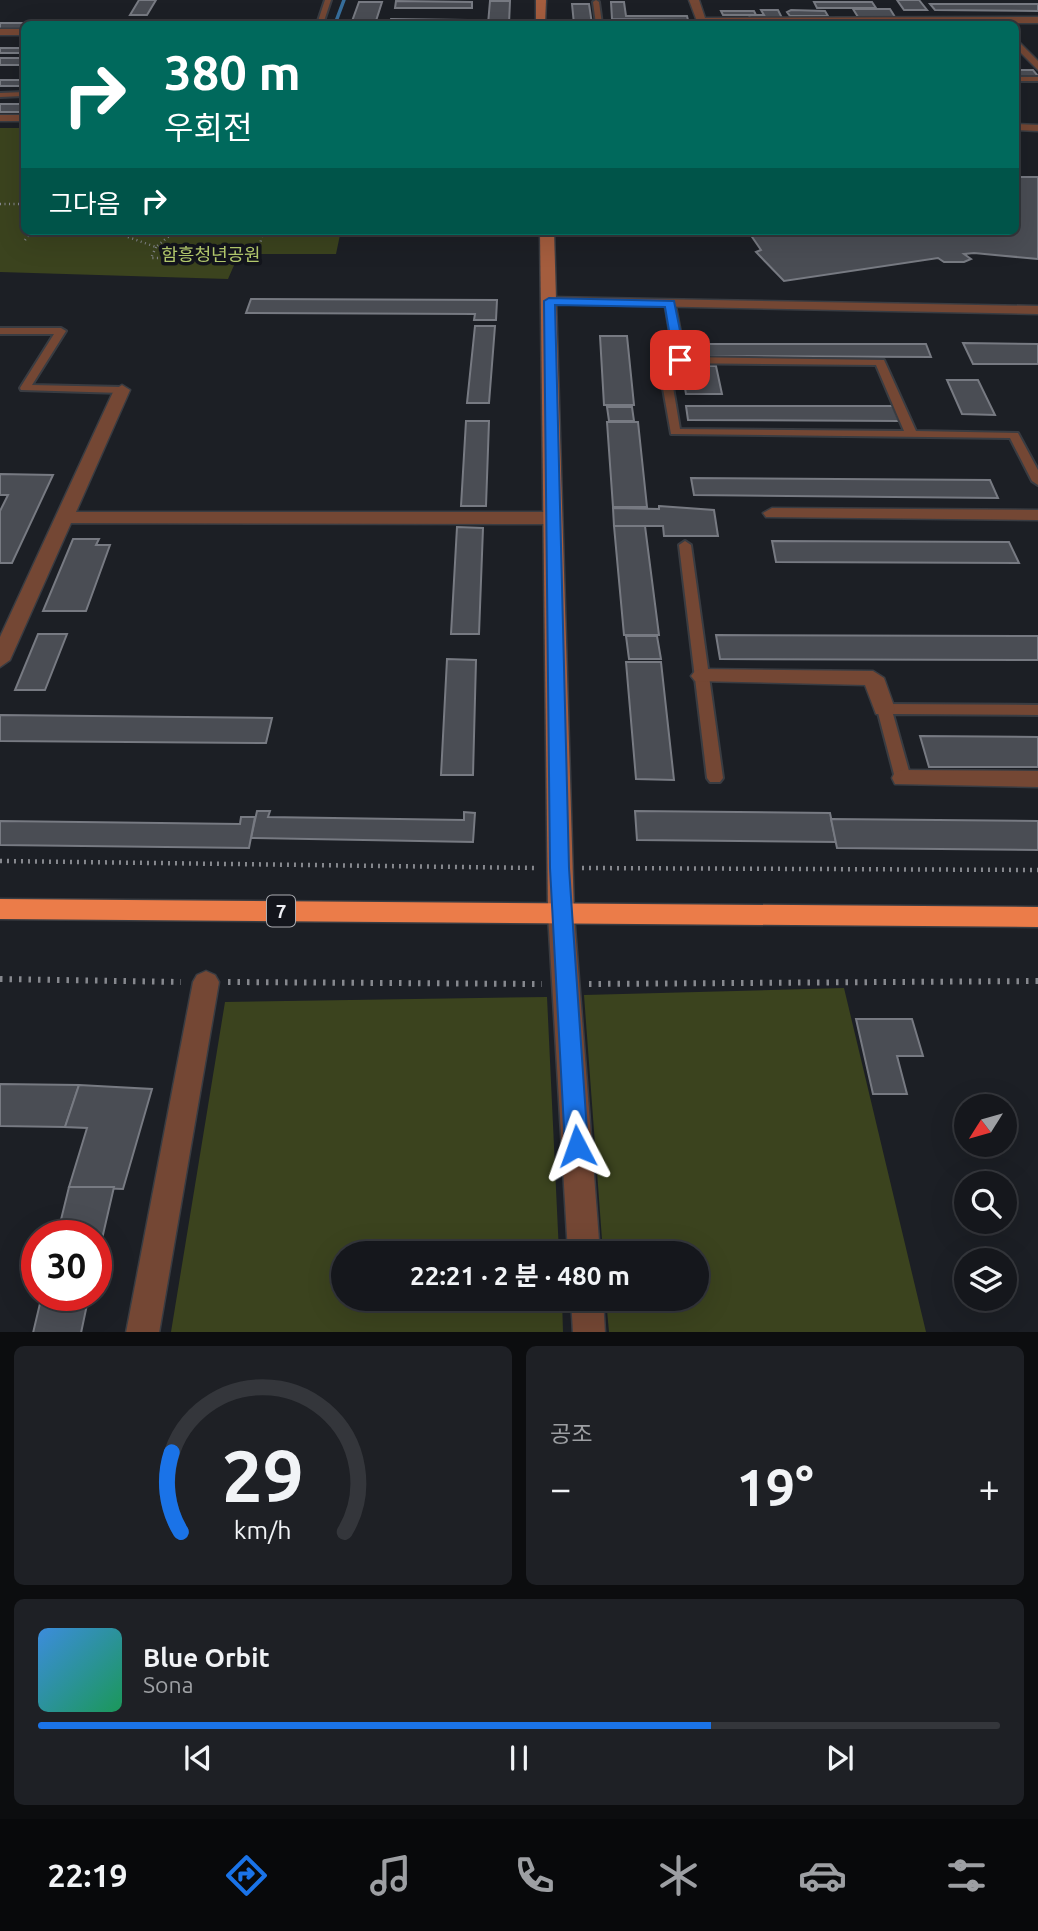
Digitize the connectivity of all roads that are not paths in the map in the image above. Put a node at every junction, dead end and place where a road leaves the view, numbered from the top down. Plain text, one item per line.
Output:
1 (328, 0) edge
2 (541, 0) edge
3 (694, 0) edge
4 (596, 2) dead end
5 (901, 10) dead end
6 (908, 20) junction
7 (1038, 20) edge
8 (321, 21) edge
9 (541, 21) edge
10 (598, 21) edge
11 (700, 21) edge
12 (880, 21) edge
13 (953, 21) edge
14 (1018, 21) edge
15 (0, 32) edge
16 (21, 32) edge
17 (1019, 46) edge
18 (1038, 67) edge
19 (1019, 79) edge
20 (1038, 79) edge
21 (21, 94) edge
22 (0, 95) edge
23 (0, 118) edge
24 (21, 118) edge
25 (1019, 127) edge
26 (1038, 128) edge
27 (547, 235) edge
28 (549, 301) junction
29 (670, 304) junction
30 (1038, 310) edge
31 (0, 331) edge
32 (680, 360) junction
33 (122, 390) joint
34 (911, 433) junction
35 (1038, 481) edge
36 (772, 513) dead end
37 (1038, 514) edge
38 (65, 517) junction
39 (553, 518) junction
40 (685, 545) dead end
41 (0, 660) edge
42 (702, 676) junction
43 (884, 709) junction
44 (1038, 709) edge
45 (903, 778) joint
46 (715, 779) dead end
47 (1038, 779) edge
48 (0, 909) edge
49 (561, 914) junction
50 (1038, 917) edge
51 (206, 982) road end
52 (583, 1241) edge
53 (588, 1311) edge
54 (142, 1332) edge
55 (589, 1332) edge

1 - 8 lane
2 - 9 street
3 - 11 street
4 - 10 lane
5 - 6 street
6 - 12 street
6 - 13 street
7 - 14 street
15 - 16 street
17 - 18 street
19 - 20 lane
21 - 22 lane
23 - 24 street
25 - 26 street
27 - 28 street
28 - 29 street
28 - 39 street
29 - 30 street
29 - 32 lane
31 - 33 lane
32 - 34 lane
32 - 34 lane
33 - 38 street
34 - 35 lane
36 - 37 street
38 - 39 street
38 - 41 street
39 - 49 street
40 - 42 lane
42 - 43 street
42 - 46 lane
43 - 44 lane
43 - 45 lane
45 - 47 street
48 - 49 highway, 7
49 - 50 highway, 7
49 - 52 street
51 - 54 street
53 - 55 street

